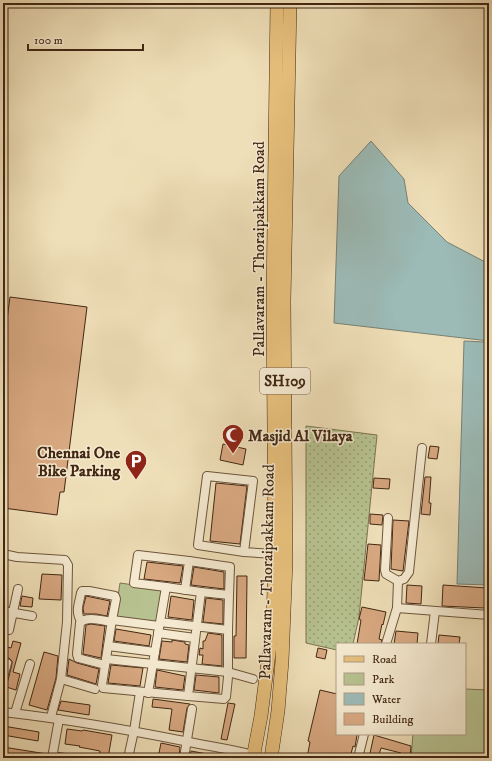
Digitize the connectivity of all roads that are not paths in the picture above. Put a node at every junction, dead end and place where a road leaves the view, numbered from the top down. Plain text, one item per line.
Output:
1 (277, 3) edge
2 (290, 3) edge
3 (422, 448) dead end
4 (388, 518) dead end
5 (244, 552) junction
6 (3, 554) edge
7 (275, 554) junction
8 (189, 561) junction
9 (398, 581) junction
10 (166, 587) junction
11 (18, 590) dead end
12 (185, 590) junction
13 (202, 592) junction
14 (229, 595) junction
15 (397, 608) junction
16 (3, 611) edge
17 (435, 611) junction
18 (13, 613) junction
19 (489, 615) edge
20 (32, 616) dead end
21 (81, 621) junction
22 (112, 621) junction
23 (159, 627) junction
24 (196, 627) junction
25 (9, 630) dead end
26 (228, 630) junction
27 (195, 638) junction
28 (386, 643) edge
29 (431, 643) edge
30 (108, 646) junction
31 (155, 652) junction
32 (105, 662) junction
33 (7, 663) dead end
34 (30, 664) dead end
35 (153, 664) junction
36 (192, 668) junction
37 (228, 674) junction
38 (3, 678) edge
39 (62, 679) junction
40 (253, 682) dead end
41 (94, 689) dead end
42 (142, 693) junction
43 (188, 696) junction
44 (192, 709) dead end
45 (3, 712) edge
46 (15, 713) junction
47 (55, 718) junction
48 (134, 731) junction
49 (364, 735) edge
50 (187, 742) junction
51 (52, 757) edge
52 (253, 757) edge
53 (65, 758) edge
54 (128, 758) edge
55 (184, 758) edge
56 (270, 758) edge
57 (358, 758) edge

1 - 7 main road, Pallavaram - Thoraipakkam Road / SH109
2 - 56 main road, Pallavaram - Thoraipakkam Road / SH109
3 - 9 street
4 - 9 street
5 - 5 street
5 - 7 street
6 - 39 street
7 - 52 main road, Pallavaram - Thoraipakkam Road / SH109
8 - 10 street
8 - 12 street
8 - 14 street
9 - 15 street
10 - 12 street
10 - 23 street
11 - 18 street
12 - 13 street
13 - 14 street
13 - 24 street
14 - 26 street
15 - 17 street
15 - 28 street
16 - 18 street
17 - 19 street
17 - 29 street
18 - 20 street
18 - 25 street
21 - 22 street
21 - 22 street
21 - 32 street
22 - 23 street
22 - 30 street
23 - 24 street
23 - 27 street
23 - 31 street
24 - 26 street
24 - 27 street
26 - 37 street
27 - 36 street
30 - 31 street
30 - 32 street
31 - 35 street
32 - 35 street
32 - 42 street
33 - 38 street
34 - 46 street
35 - 36 street
35 - 42 street
36 - 37 street
36 - 43 street
37 - 40 street
37 - 43 street
39 - 41 street
39 - 47 street
42 - 43 street
42 - 48 street
44 - 50 street
45 - 46 street
46 - 47 street
47 - 48 street
47 - 51 street
48 - 50 street
48 - 54 street
49 - 57 street
50 - 52 street
50 - 55 street
51 - 53 street

